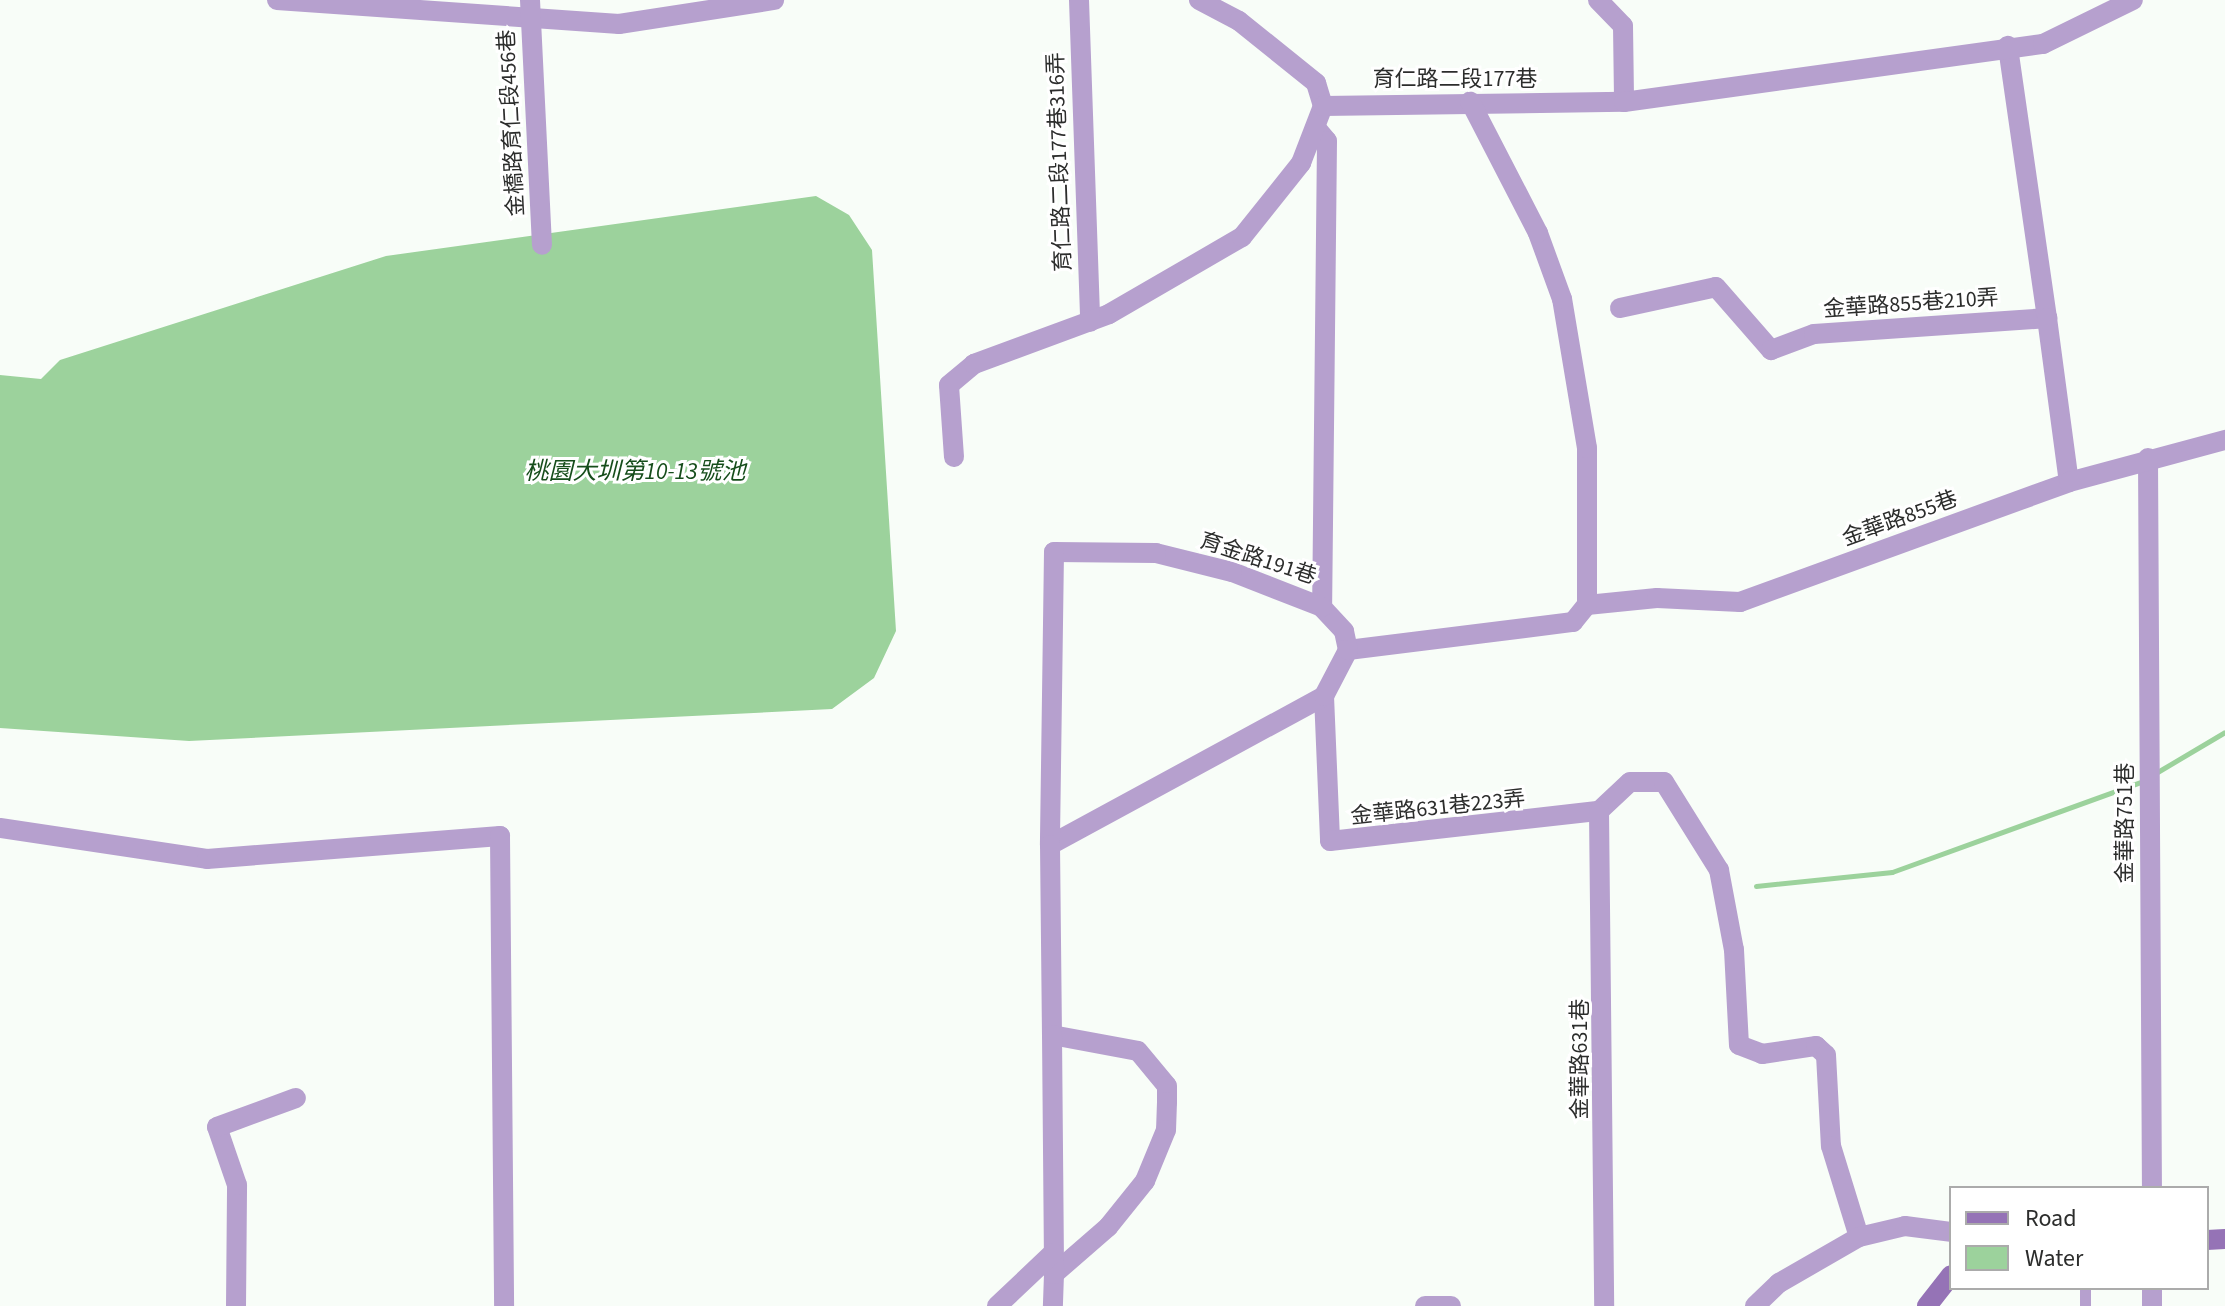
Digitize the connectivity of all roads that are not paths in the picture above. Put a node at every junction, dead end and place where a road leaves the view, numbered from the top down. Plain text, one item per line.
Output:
1 (277, 0) edge
2 (774, 0) edge
3 (1079, 0) edge
4 (1199, 0) edge
5 (1598, 0) edge
6 (2133, 0) edge
7 (530, 8) edge
8 (2008, 46) junction
9 (1470, 101) junction
10 (1624, 102) junction
11 (1323, 106) junction
12 (1316, 128) junction
13 (542, 245) dead end
14 (1620, 308) dead end
15 (2047, 318) junction
16 (1090, 322) junction
17 (2225, 440) edge
18 (954, 457) dead end
19 (2148, 458) junction
20 (2069, 482) junction
21 (1587, 605) junction
22 (1322, 607) junction
23 (1348, 650) junction
24 (1324, 696) junction
25 (1599, 811) junction
26 (0, 828) edge
27 (1050, 845) junction
28 (1052, 1035) junction
29 (296, 1098) dead end
30 (2152, 1186) edge
31 (1949, 1232) edge
32 (1859, 1237) junction
33 (1053, 1264) junction
34 (1949, 1278) edge
35 (236, 1306) edge
36 (504, 1306) edge
37 (997, 1306) edge
38 (1053, 1306) edge
39 (1425, 1306) edge
40 (1451, 1306) edge
41 (1604, 1306) edge
42 (1755, 1306) edge
43 (1927, 1306) edge

1 - 7 street
2 - 7 street
3 - 16 street, 育仁路二段177巷316弄
4 - 11 street
5 - 10 street
6 - 8 street, 育仁路二段177巷
7 - 13 street, 金橋路育仁段456巷
8 - 10 street, 育仁路二段177巷
8 - 15 street
9 - 10 street, 育仁路二段177巷
9 - 11 street, 育仁路二段177巷
9 - 21 street
11 - 12 street
12 - 16 street
12 - 22 street
14 - 15 street, 金華路855巷210弄
15 - 20 street
16 - 18 street
17 - 19 street, 金華路855巷
19 - 20 street, 金華路855巷
19 - 30 street, 金華路751巷
20 - 21 street, 金華路855巷
21 - 23 street
22 - 23 street, 育金路191巷
22 - 27 street, 育金路191巷
23 - 24 street
24 - 25 street, 金華路631巷223弄
24 - 27 street
25 - 32 street
25 - 41 street, 金華路631巷
26 - 36 street
27 - 28 street, 育金路191巷
28 - 33 street, 育金路191巷
28 - 33 street
29 - 35 street
31 - 32 street
32 - 42 street
33 - 37 street
33 - 38 street
34 - 43 street
39 - 40 street

